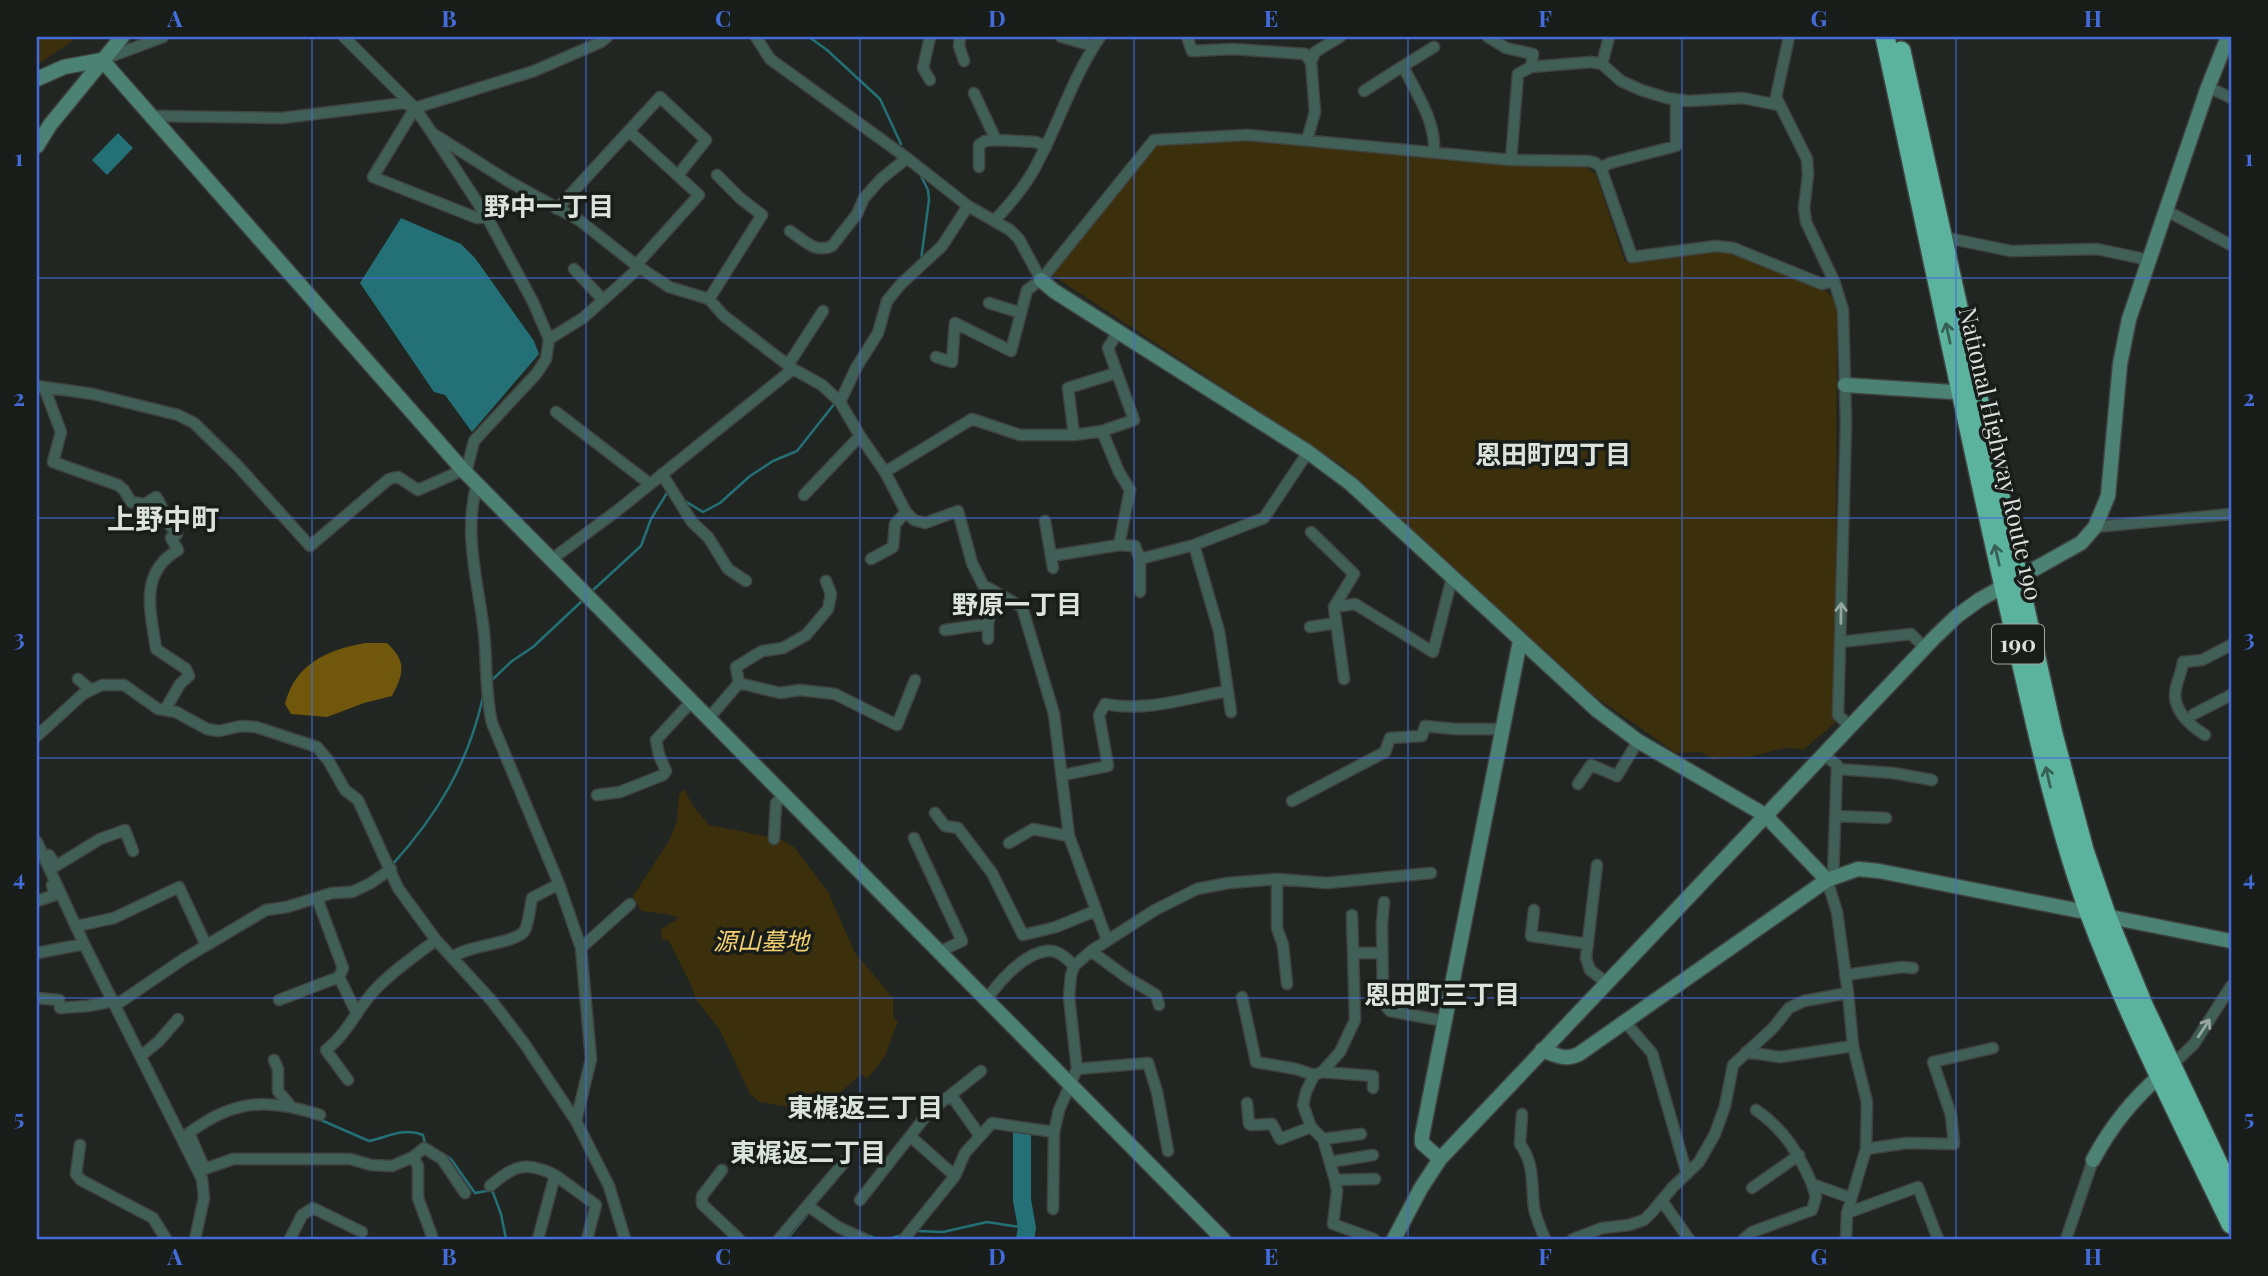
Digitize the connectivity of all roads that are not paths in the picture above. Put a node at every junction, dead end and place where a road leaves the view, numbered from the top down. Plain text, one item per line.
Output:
1 (122, 37) edge
2 (163, 37) edge
3 (344, 37) edge
4 (607, 37) edge
5 (756, 37) edge
6 (930, 37) edge
7 (960, 37) edge
8 (1060, 37) edge
9 (1187, 37) edge
10 (1340, 37) edge
11 (1488, 37) edge
12 (1609, 37) edge
13 (1789, 37) edge
14 (1885, 37) edge
15 (1898, 37) edge
16 (2228, 37) edge
17 (1097, 42) edge
18 (1434, 47) dead end
19 (102, 60) junction
20 (964, 61) dead end
21 (1311, 62) junction
22 (1602, 64) junction
23 (1403, 66) junction
24 (1531, 67) junction
25 (37, 79) edge
26 (930, 80) dead end
27 (2208, 86) junction
28 (1364, 91) dead end
29 (974, 93) dead end
30 (2231, 98) edge
31 (1676, 100) junction
32 (1779, 105) junction
33 (415, 108) junction
34 (152, 116) junction
35 (629, 131) junction
36 (432, 133) junction
37 (1307, 140) junction
38 (996, 141) junction
39 (37, 145) edge
40 (1046, 147) junction
41 (1434, 152) junction
42 (907, 158) junction
43 (1511, 160) junction
44 (979, 167) dead end
45 (1601, 168) junction
46 (678, 174) junction
47 (717, 175) dead end
48 (968, 206) junction
49 (557, 209) junction
50 (2165, 210) junction
51 (487, 217) junction
52 (995, 220) junction
53 (790, 231) dead end
54 (1943, 237) junction
55 (2231, 245) edge
56 (2149, 260) junction
57 (638, 266) junction
58 (574, 269) dead end
59 (1041, 280) junction
60 (1834, 281) junction
61 (709, 299) junction
62 (603, 300) junction
63 (989, 303) dead end
64 (823, 311) dead end
65 (1021, 313) junction
66 (1118, 332) junction
67 (549, 339) junction
68 (936, 357) dead end
69 (790, 367) junction
70 (1116, 373) junction
71 (1845, 385) junction
72 (41, 387) edge
73 (1969, 393) junction
74 (840, 402) junction
75 (556, 412) dead end
76 (1102, 431) junction
77 (1074, 435) junction
78 (860, 436) junction
79 (1308, 452) junction
80 (465, 471) junction
81 (885, 472) junction
82 (662, 474) junction
83 (477, 484) junction
84 (650, 484) junction
85 (804, 495) dead end
86 (906, 512) junction
87 (2231, 514) edge
88 (1045, 521) dead end
89 (2095, 527) junction
90 (1311, 532) dead end
91 (1119, 545) junction
92 (1195, 545) junction
93 (1051, 556) junction
94 (552, 559) junction
95 (871, 559) dead end
96 (1140, 559) junction
97 (1053, 568) dead end
98 (1452, 578) junction
99 (746, 581) dead end
100 (826, 581) dead end
101 (2011, 582) junction
102 (994, 592) junction
103 (1140, 592) dead end
104 (1334, 607) junction
105 (1336, 623) junction
106 (988, 624) junction
107 (1310, 627) dead end
108 (945, 630) dead end
109 (988, 639) dead end
110 (1520, 640) junction
111 (1840, 642) junction
112 (2231, 645) edge
113 (1924, 648) junction
114 (78, 679) dead end
115 (1344, 679) dead end
116 (915, 680) dead end
117 (739, 683) junction
118 (91, 690) junction
119 (1222, 692) dead end
120 (2231, 695) edge
121 (691, 702) junction
122 (165, 710) junction
123 (1231, 712) dead end
124 (2194, 714) dead end
125 (708, 719) junction
126 (1850, 726) junction
127 (1502, 729) junction
128 (2205, 735) dead end
129 (37, 736) edge
130 (1638, 741) junction
131 (1823, 754) junction
132 (1836, 769) junction
133 (1063, 775) junction
134 (1932, 780) dead end
135 (1578, 784) dead end
136 (597, 795) dead end
137 (784, 795) junction
138 (1292, 801) dead end
139 (935, 813) dead end
140 (1765, 815) junction
141 (1835, 816) junction
142 (1886, 818) dead end
143 (1069, 836) junction
144 (914, 838) dead end
145 (774, 839) dead end
146 (1009, 843) dead end
147 (39, 846) edge
148 (132, 851) dead end
149 (1597, 865) dead end
150 (50, 869) junction
151 (391, 869) junction
152 (1431, 873) dead end
153 (1830, 878) junction
154 (1277, 879) junction
155 (559, 884) junction
156 (317, 898) junction
157 (37, 901) edge
158 (1384, 902) dead end
159 (630, 904) dead end
160 (1534, 910) dead end
161 (1095, 911) junction
162 (2098, 914) junction
163 (1352, 915) dead end
164 (76, 926) junction
165 (436, 940) junction
166 (1107, 940) junction
167 (2231, 941) edge
168 (84, 944) junction
169 (1588, 944) junction
170 (206, 945) junction
171 (581, 948) junction
172 (1091, 951) junction
173 (939, 952) junction
174 (37, 953) edge
175 (1353, 953) junction
176 (1382, 953) junction
177 (453, 957) junction
178 (1074, 966) junction
179 (1913, 968) dead end
180 (1845, 975) junction
181 (339, 977) junction
182 (1606, 983) junction
183 (1287, 984) dead end
184 (2231, 986) edge
185 (1848, 993) junction
186 (1242, 997) dead end
187 (37, 998) edge
188 (279, 1000) dead end
189 (986, 1000) junction
190 (115, 1003) junction
191 (1159, 1005) dead end
192 (357, 1014) junction
193 (178, 1019) dead end
194 (1444, 1021) junction
195 (1625, 1022) junction
196 (1853, 1046) junction
197 (1993, 1048) dead end
198 (1542, 1050) junction
199 (1746, 1052) junction
200 (141, 1056) junction
201 (274, 1060) dead end
202 (1077, 1069) junction
203 (2165, 1070) junction
204 (981, 1071) dead end
205 (1318, 1073) junction
206 (348, 1080) dead end
207 (1070, 1086) junction
208 (1373, 1088) dead end
209 (950, 1096) junction
210 (1247, 1103) dead end
211 (290, 1105) junction
212 (1756, 1110) dead end
213 (1522, 1114) dead end
214 (320, 1115) dead end
215 (576, 1121) junction
216 (1311, 1128) junction
217 (1054, 1132) junction
218 (1361, 1134) dead end
219 (980, 1136) junction
220 (911, 1138) junction
221 (1323, 1139) junction
222 (80, 1145) dead end
223 (1866, 1149) junction
224 (1168, 1151) dead end
225 (1799, 1155) junction
226 (1373, 1156) dead end
227 (413, 1157) junction
228 (1440, 1158) junction
229 (847, 1159) dead end
230 (2093, 1160) joint
231 (1330, 1162) junction
232 (2226, 1164) edge
233 (202, 1170) junction
234 (722, 1170) dead end
235 (1687, 1174) junction
236 (555, 1175) junction
237 (955, 1176) junction
238 (1375, 1179) dead end
239 (1335, 1180) junction
240 (1812, 1184) junction
241 (490, 1186) dead end
242 (1752, 1188) dead end
243 (2231, 1191) edge
244 (465, 1193) dead end
245 (1851, 1198) junction
246 (860, 1200) dead end
247 (1662, 1200) junction
248 (808, 1206) junction
249 (1053, 1209) dead end
250 (1847, 1213) junction
251 (2231, 1224) edge
252 (362, 1232) dead end
253 (432, 1236) dead end
254 (166, 1239) edge
255 (195, 1239) edge
256 (290, 1239) edge
257 (538, 1239) edge
258 (587, 1239) edge
259 (625, 1239) edge
260 (739, 1239) edge
261 (779, 1239) edge
262 (864, 1239) edge
263 (904, 1239) edge
264 (1223, 1239) edge
265 (1374, 1239) edge
266 (1394, 1239) edge
267 (1545, 1239) edge
268 (1573, 1239) edge
269 (1689, 1239) edge
270 (1744, 1239) edge
271 (1846, 1239) edge
272 (1938, 1239) edge
273 (2066, 1239) edge

1 - 19 street
2 - 19 street
3 - 33 street
4 - 33 street
5 - 42 street
6 - 26 street
7 - 20 street
8 - 17 street
9 - 21 street
10 - 21 street
11 - 24 street
12 - 22 street
13 - 32 street
73 -> 14 highway, National Highway Route 190 / 190
15 - 54 highway, National Highway Route 190 / 190
16 - 27 street
17 - 40 street
18 - 23 street
19 - 25 street
19 - 34 street
19 - 39 street
21 - 37 street
22 - 24 street
22 - 31 street
23 - 28 street
23 - 41 street
24 - 43 street
27 - 30 street
27 - 50 street
29 - 38 street
31 - 32 street
31 - 45 street
32 - 60 street
33 - 34 street
33 - 36 street
33 - 51 street
34 - 80 street
35 - 46 street
35 - 46 street
35 - 49 street
36 - 49 street
36 - 51 street
37 - 41 street
37 - 59 street
38 - 40 street
38 - 44 street
40 - 52 street
41 - 43 street
42 - 48 street
42 - 53 street
43 - 45 street
45 - 60 street
46 - 57 street
47 - 61 street
48 - 52 street
48 - 74 street
49 - 57 street
50 - 55 street
50 - 56 street
51 - 67 street
52 - 59 street
54 - 56 street
54 - 73 highway, National Highway Route 190 / 190
56 - 89 street
57 - 61 street
57 - 62 street
58 - 62 street
59 - 65 street
59 - 66 street
60 - 71 street
61 - 69 street
62 - 67 street
63 - 65 street
64 - 69 street
65 - 68 street
66 - 70 street
66 - 79 street
67 - 80 street
69 - 74 street
69 - 82 street
70 - 76 street
70 - 77 street
71 - 73 street
111 -> 71 street
72 - 80 street
72 - 122 street
73 - 101 highway, National Highway Route 190 / 190
74 - 78 street
75 - 84 street
76 - 77 street
76 - 91 street
77 - 81 street
78 - 81 street
78 - 85 street
79 - 92 street
79 - 98 street
80 - 83 street
81 - 86 street
82 - 84 street
82 - 99 street
83 - 94 street
83 - 155 street
84 - 94 street
86 - 95 street
86 - 102 street
87 - 89 street
88 - 93 street
89 - 101 street
90 - 104 street
91 - 93 street
91 - 96 street
92 - 96 street
92 - 123 street
93 - 97 street
94 - 121 street
96 - 103 street
98 - 104 street
98 - 110 street
100 - 117 street
101 - 113 street
101 - 162 highway, National Highway Route 190 / 190
102 - 106 street
102 - 133 street
104 - 105 street
105 - 107 street
105 - 115 street
106 - 108 street
106 - 109 street
110 - 127 street
110 - 130 street
111 - 113 street
111 - 126 street
112 - 128 street
113 - 126 street
114 - 118 street
116 - 117 street
117 - 125 street
118 - 122 street
118 - 129 street
119 - 133 street
120 - 124 street
121 - 125 street
121 - 136 street
122 - 151 street
125 - 137 street
126 - 131 street
127 - 138 street
127 - 194 street
130 - 135 street
130 - 140 street
131 - 132 street
131 - 140 street
132 - 134 street
132 - 141 street
133 - 143 street
137 - 145 street
137 - 173 street
139 - 161 street
140 - 153 street
140 - 182 street
141 - 142 street
141 - 153 street
143 - 146 street
143 - 161 street
144 - 173 street
147 - 148 street
147 - 150 street
149 - 169 street
150 - 157 street
150 - 164 street
151 - 156 street
151 - 165 street
152 - 154 street
153 - 162 street
153 - 180 street
153 - 195 street
154 - 166 street
154 - 183 street
155 - 171 street
155 - 177 street
156 - 170 street
156 - 181 street
158 - 176 street
159 - 171 street
160 - 169 street
161 - 166 street
162 - 167 street
162 - 203 highway, National Highway Route 190 / 190
163 - 175 street
164 - 168 street
164 - 170 street
165 - 177 street
165 - 192 street
166 - 172 street
168 - 174 street
168 - 190 street
169 - 182 street
170 - 190 street
171 - 215 street
172 - 178 street
172 - 191 street
173 - 189 street
175 - 176 street
175 - 205 street
176 - 194 street
177 - 215 street
178 - 189 street
178 - 202 street
179 - 180 street
180 - 185 street
181 - 188 street
181 - 192 street
182 - 198 street
203 -> 184 street
185 - 196 street
185 - 199 street
186 - 205 street
187 - 190 street
189 - 207 street
190 - 200 street
192 - 206 street
193 - 200 street
194 - 228 street
195 - 198 street
195 - 235 street
196 - 199 street
196 - 223 street
197 - 223 street
198 - 228 street
199 - 235 street
200 - 233 street
201 - 211 street
202 - 207 street
202 - 224 street
203 - 230 street
203 - 232 highway, National Highway Route 190 / 190
203 - 251 highway, National Highway Route 190 / 190
204 - 209 street
205 - 208 street
205 - 216 street
207 - 217 street
207 - 264 street
209 - 219 street
209 - 220 street
210 - 216 street
211 - 214 street
211 - 233 street
212 - 225 street
213 - 267 street
215 - 259 street
216 - 221 street
217 - 219 street
217 - 249 street
218 - 221 street
219 - 237 street
220 - 237 street
220 - 246 street
221 - 231 street
222 - 254 street
223 - 245 street
225 - 240 street
225 - 242 street
226 - 231 street
227 - 233 street
227 - 244 street
227 - 253 street
228 - 266 street
229 - 248 street
230 - 273 street
231 - 239 street
232 - 243 highway, National Highway Route 190 / 190
233 - 255 street
234 - 260 street
235 - 247 street
236 - 241 street
236 - 257 street
236 - 258 street
237 - 263 street
238 - 239 street
239 - 265 street
240 - 245 street
240 - 270 street
245 - 250 street
247 - 268 street
247 - 269 street
248 - 261 street
248 - 262 street
250 - 271 street
250 - 272 street
252 - 256 street

